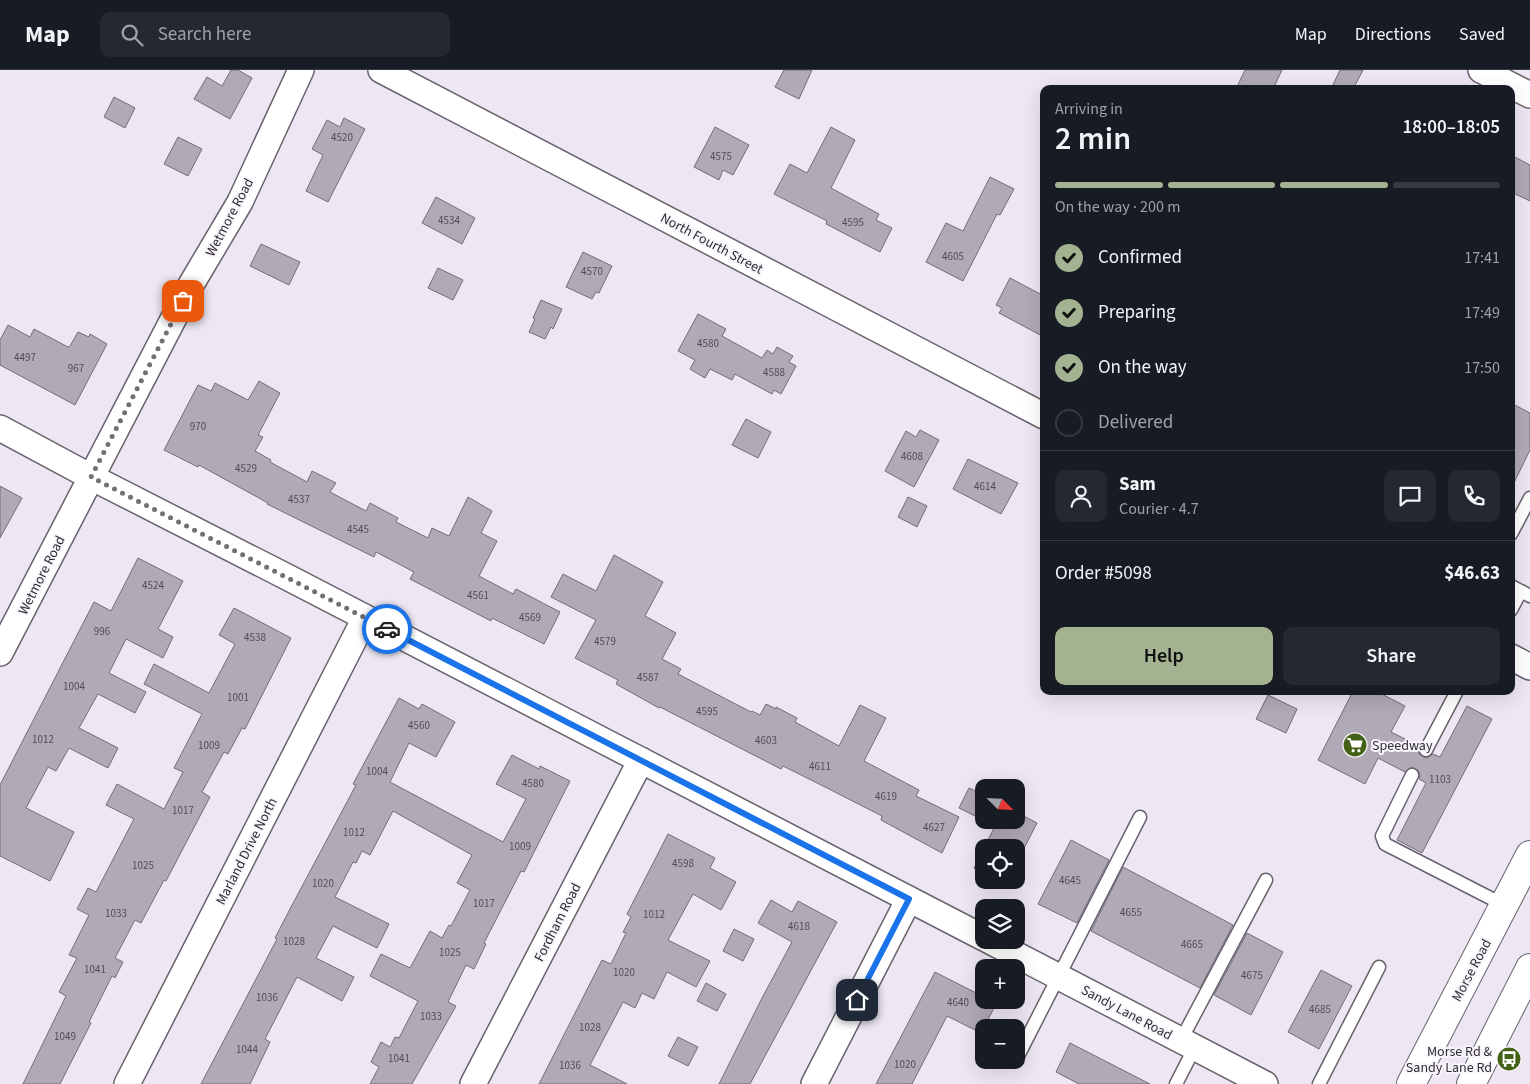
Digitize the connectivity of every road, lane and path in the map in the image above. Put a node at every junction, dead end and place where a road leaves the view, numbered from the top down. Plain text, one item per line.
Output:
1 (301, 70) edge
2 (381, 70) edge
3 (1482, 70) edge
4 (1511, 85) edge
5 (1515, 87) edge
6 (1530, 95) edge
7 (1040, 414) edge
8 (0, 428) edge
9 (91, 477) junction
10 (1530, 498) edge
11 (1515, 526) edge
12 (1521, 591) edge
13 (1515, 602) edge
14 (365, 618) junction
15 (0, 653) edge
16 (1515, 659) edge
17 (1530, 667) edge
18 (1455, 695) edge
19 (1426, 750) dead end
20 (641, 760) junction
21 (1412, 775) dead end
22 (1140, 817) dead end
23 (1530, 855) edge
24 (1266, 880) dead end
25 (909, 899) junction
26 (1504, 905) junction
27 (975, 933) edge
28 (1006, 949) edge
29 (1379, 967) dead end
30 (1530, 968) edge
31 (1058, 976) junction
32 (1025, 1042) edge
33 (1188, 1044) junction
34 (127, 1084) edge
35 (473, 1084) edge
36 (814, 1084) edge
37 (1176, 1084) edge
38 (1265, 1084) edge
39 (1319, 1084) edge
40 (1411, 1084) edge
41 (1472, 1084) edge

1 - 9 street, Wetmore Road
2 - 7 street, North Fourth Street
3 - 4 street
5 - 6 street
8 - 9 street
9 - 14 street
9 - 15 street, Wetmore Road
10 - 11 lane
12 - 13 lane
14 - 20 street
14 - 34 street, Marland Drive North
16 - 17 street
18 - 19 lane
20 - 25 street
20 - 35 street, Fordham Road
21 - 26 lane
22 - 31 lane
23 - 26 main road, Morse Road
24 - 33 lane
25 - 27 street
25 - 36 street
26 - 40 main road, Morse Road
28 - 31 street, Sandy Lane Road
29 - 39 lane
30 - 41 main road
31 - 32 lane
31 - 33 street, Sandy Lane Road
33 - 37 lane
33 - 38 street, Sandy Lane Road

